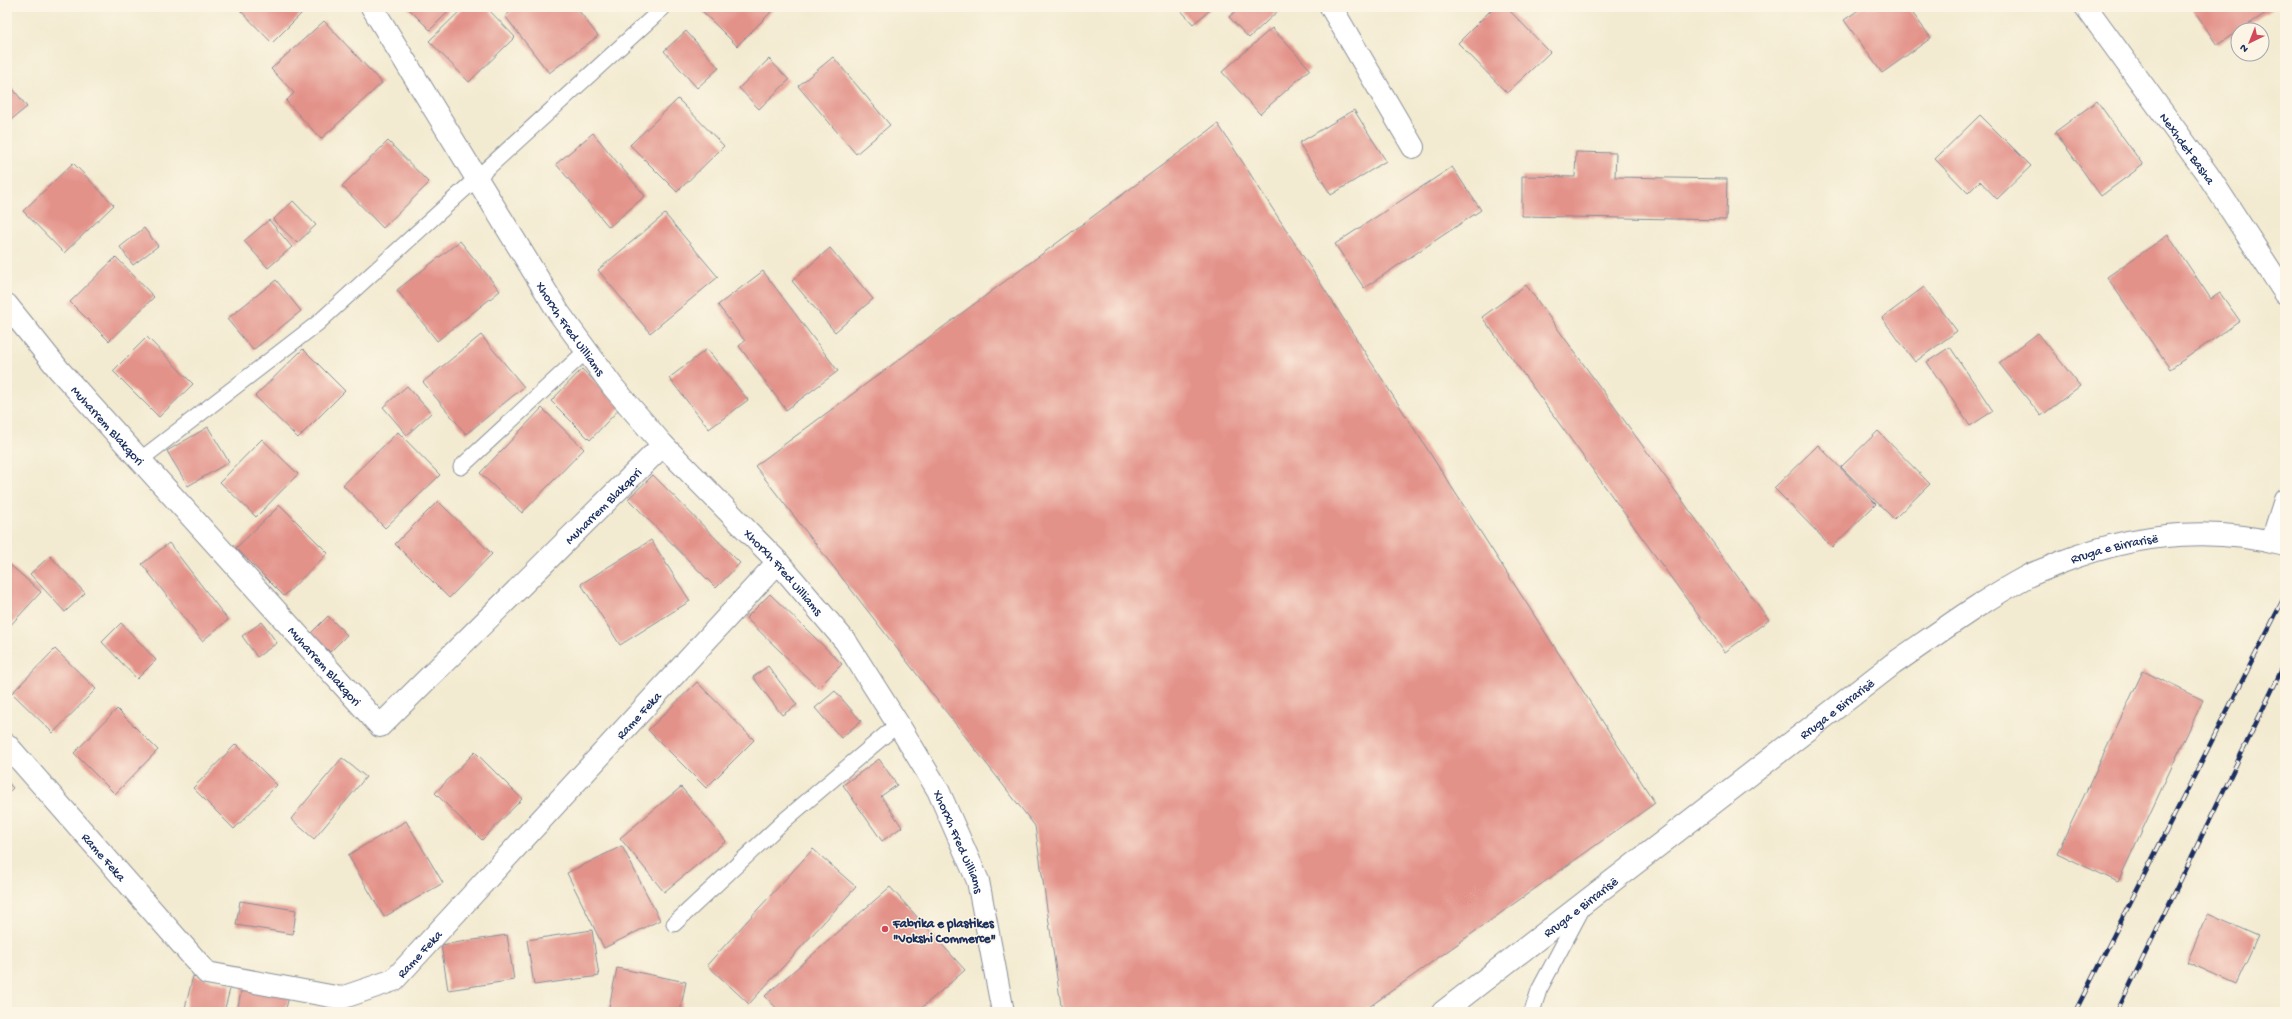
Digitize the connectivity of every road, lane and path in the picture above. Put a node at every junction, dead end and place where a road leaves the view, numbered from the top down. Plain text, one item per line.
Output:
1 (372, 7) edge
2 (664, 7) edge
3 (1331, 7) edge
4 (2086, 7) edge
5 (1413, 147) dead end
6 (478, 178) junction
7 (2285, 293) edge
8 (7, 305) edge
9 (586, 350) junction
10 (663, 445) junction
11 (140, 460) junction
12 (461, 467) dead end
13 (2285, 500) edge
14 (2278, 543) edge
15 (778, 562) junction
16 (898, 724) junction
17 (7, 745) edge
18 (1585, 903) junction
19 (674, 924) dead end
20 (1003, 1012) edge
21 (1443, 1012) edge
22 (1532, 1012) edge

1 - 6 street, Xhorxh Fred Uilliams
2 - 6 lane
3 - 5 street
4 - 7 street, Nexhdet Basha
6 - 9 street, Xhorxh Fred Uilliams
6 - 11 lane
8 - 11 street, Muharrem Blakqori
9 - 10 street, Xhorxh Fred Uilliams
9 - 12 lane
10 - 11 street, Muharrem Blakqori
10 - 15 street, Xhorxh Fred Uilliams
13 - 14 street
14 - 18 street, Rruga e Birrarisë
15 - 16 street, Xhorxh Fred Uilliams
15 - 17 street, Rame Feka
16 - 19 lane
16 - 20 street, Xhorxh Fred Uilliams
18 - 21 street, Rruga e Birrarisë
18 - 22 lane

